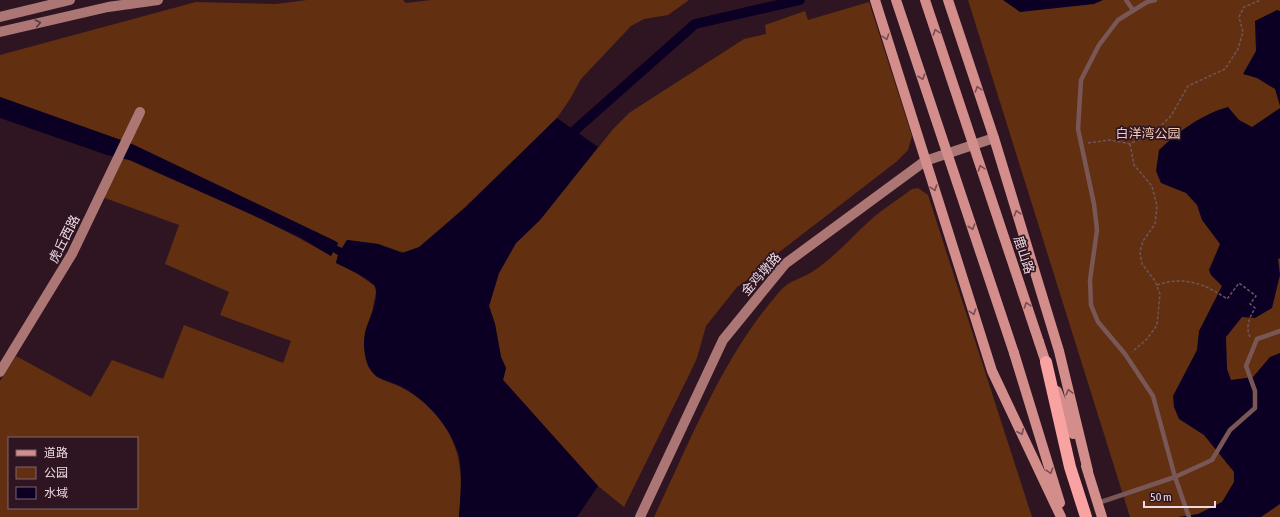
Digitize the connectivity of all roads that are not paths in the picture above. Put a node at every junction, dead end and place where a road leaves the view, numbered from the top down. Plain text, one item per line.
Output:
1 (70, 0) edge
2 (158, 0) edge
3 (874, 0) edge
4 (896, 0) edge
5 (926, 0) edge
6 (948, 0) edge
7 (1126, 0) edge
8 (1155, 0) edge
9 (1134, 10) junction
10 (0, 17) edge
11 (0, 32) edge
12 (140, 112) dead end
13 (994, 138) junction
14 (925, 160) junction
15 (1280, 331) edge
16 (1046, 362) junction
17 (0, 372) edge
18 (1088, 471) junction
19 (1175, 477) junction
20 (1098, 503) junction
21 (640, 517) edge
22 (1061, 517) edge
23 (1064, 517) edge
24 (1086, 517) edge
25 (1102, 517) edge
26 (1189, 517) edge

1 - 10 street
11 -> 2 street
3 -> 14 main road
4 -> 23 main road, bridge
16 -> 5 main road, 鹿山路, bridge
13 -> 6 main road
7 - 9 lane
8 - 9 lane
9 - 19 lane
12 - 17 street, 虎丘西路
13 - 14 street, 金鸡墩路
18 -> 13 main road
14 - 21 street, 金鸡墩路
14 -> 22 main road
15 - 19 lane
16 - 18 main road, 鹿山路
16 - 24 highway
18 - 20 main road, 鹿山路
19 - 20 lane
19 - 26 lane
20 - 25 main road, 鹿山路

